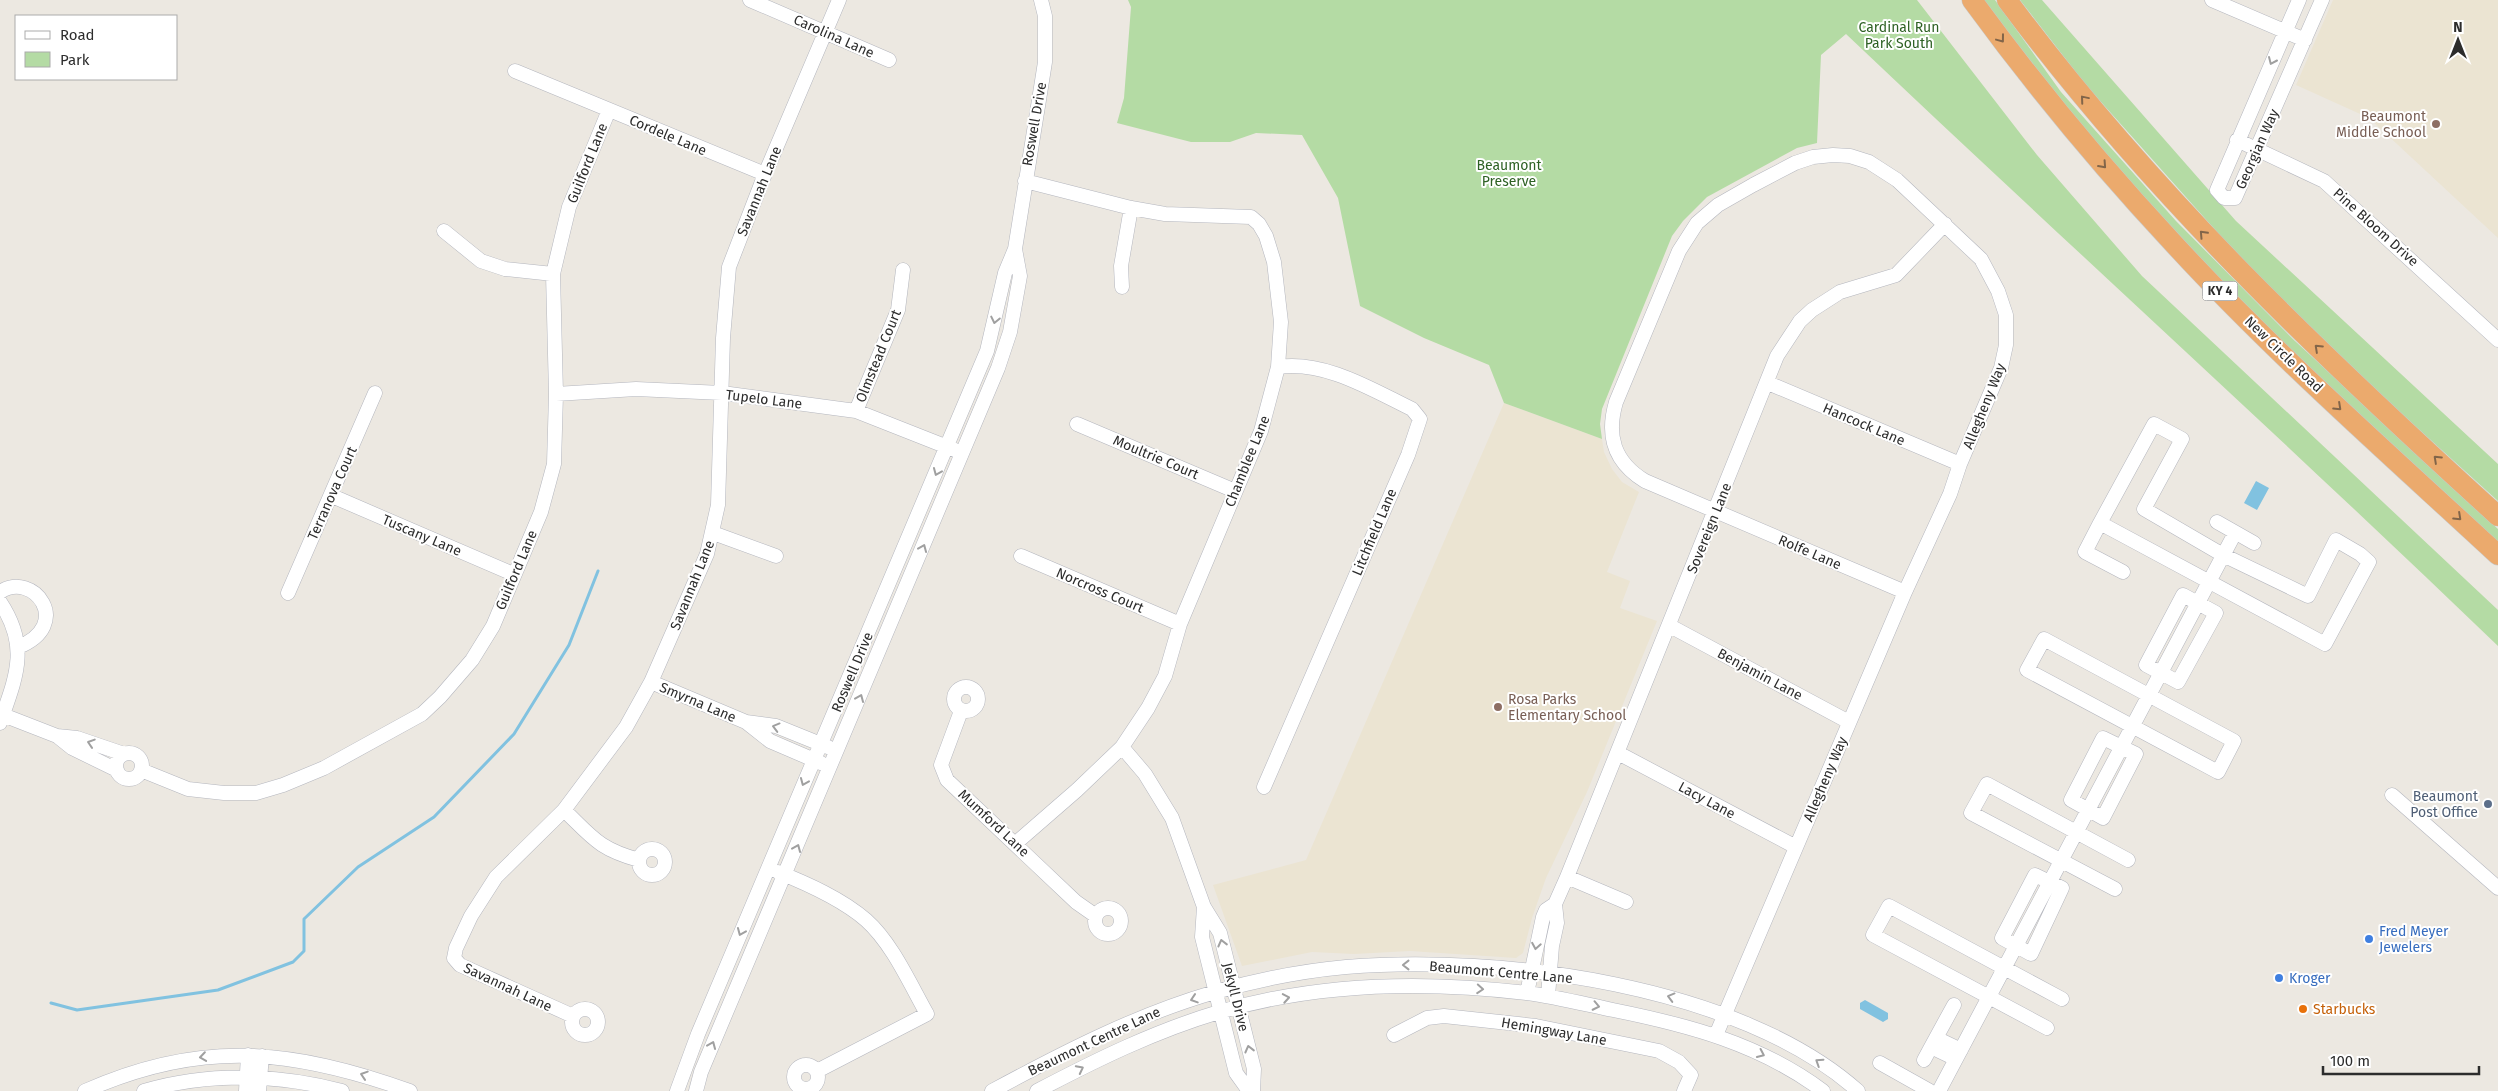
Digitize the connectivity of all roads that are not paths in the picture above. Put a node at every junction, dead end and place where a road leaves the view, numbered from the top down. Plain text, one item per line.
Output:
1 (750, 0) edge
2 (839, 0) edge
3 (1041, 0) edge
4 (1972, 0) edge
5 (2007, 0) edge
6 (2212, 0) edge
7 (2299, 0) edge
8 (2322, 0) edge
9 (826, 31) junction
10 (2285, 32) junction
11 (2305, 40) junction
12 (889, 60) dead end
13 (516, 71) dead end
14 (609, 110) junction
15 (2237, 140) junction
16 (2258, 149) junction
17 (765, 174) junction
18 (1025, 181) junction
19 (1131, 208) junction
20 (1945, 224) junction
21 (444, 231) dead end
22 (1015, 249) junction
23 (903, 270) dead end
24 (553, 274) junction
25 (1122, 287) dead end
26 (2498, 340) edge
27 (1278, 367) junction
28 (1768, 383) junction
29 (375, 393) dead end
30 (722, 393) junction
31 (556, 394) junction
32 (856, 411) junction
33 (1077, 424) dead end
34 (947, 446) junction
35 (962, 453) junction
36 (1960, 464) junction
37 (1235, 491) junction
38 (332, 496) junction
39 (1715, 511) junction
40 (2498, 516) edge
41 (2217, 522) dead end
42 (2100, 523) junction
43 (713, 533) junction
44 (2235, 533) junction
45 (2254, 543) dead end
46 (2223, 555) junction
47 (2498, 555) edge
48 (776, 556) dead end
49 (1021, 556) dead end
50 (2123, 572) dead end
51 (513, 574) junction
52 (2209, 582) junction
53 (0, 592) edge
54 (1905, 592) junction
55 (288, 593) dead end
56 (0, 602) edge
57 (2198, 604) junction
58 (1180, 624) junction
59 (1670, 626) junction
60 (18, 646) junction
61 (2161, 673) junction
62 (651, 682) junction
63 (2149, 695) junction
64 (961, 710) dead end
65 (2, 719) edge
66 (746, 722) junction
67 (1849, 722) junction
68 (2133, 726) junction
69 (57, 736) junction
70 (821, 744) junction
71 (1122, 747) junction
72 (2122, 747) junction
73 (837, 751) junction
74 (1618, 753) junction
75 (124, 754) junction
76 (814, 760) junction
77 (831, 767) junction
78 (117, 770) junction
79 (142, 770) junction
80 (1264, 787) dead end
81 (2392, 795) dead end
82 (564, 810) junction
83 (2089, 810) junction
84 (2077, 832) junction
85 (1016, 843) junction
86 (1796, 847) junction
87 (639, 860) dead end
88 (2062, 860) junction
89 (2128, 860) dead end
90 (768, 868) junction
91 (785, 875) junction
92 (1567, 877) junction
93 (2050, 882) junction
94 (2498, 888) edge
95 (2115, 889) dead end
96 (1626, 902) dead end
97 (1555, 904) junction
98 (1204, 908) junction
99 (1096, 916) dead end
100 (2016, 946) junction
101 (2004, 969) junction
102 (1532, 972) junction
103 (1551, 975) junction
104 (1234, 988) junction
105 (1216, 992) junction
106 (1527, 993) junction
107 (1548, 996) junction
108 (1989, 996) junction
109 (2062, 998) dead end
110 (1954, 1005) dead end
111 (1238, 1008) junction
112 (1221, 1012) junction
113 (573, 1016) dead end
114 (1725, 1016) junction
115 (2047, 1028) dead end
116 (1394, 1035) dead end
117 (1716, 1035) junction
118 (1934, 1042) junction
119 (1958, 1054) junction
120 (255, 1056) junction
121 (1924, 1060) dead end
122 (1880, 1062) dead end
123 (817, 1071) dead end
124 (253, 1084) edge
125 (1939, 1090) edge
126 (85, 1091) edge
127 (144, 1091) edge
128 (342, 1091) edge
129 (410, 1091) edge
130 (677, 1091) edge
131 (696, 1091) edge
132 (992, 1091) edge
133 (1037, 1091) edge
134 (1249, 1091) edge
135 (1253, 1091) edge
136 (1684, 1091) edge
137 (1823, 1091) edge
138 (1858, 1091) edge

1 - 9 street, Carolina Lane
2 - 9 street, Savannah Lane
3 - 18 street, Roswell Drive
4 -> 47 highway, New Circle Road / KY 4
40 -> 5 highway, New Circle Road / KY 4
6 - 10 street
7 - 10 street, Georgian Way
8 - 11 street, Georgian Way
9 - 12 street, Carolina Lane
9 - 17 street, Savannah Lane
10 - 11 street
10 -> 15 street, Georgian Way
11 - 16 street, Georgian Way
13 - 14 street, Cordele Lane
14 - 17 street, Cordele Lane
14 - 24 street, Guilford Lane
15 - 16 street, Pine Bloom Drive
15 - 16 street, Georgian Way
16 - 26 street, Pine Bloom Drive
17 - 30 street, Savannah Lane
18 - 19 street, Chamblee Lane
18 - 22 street, Roswell Drive
19 - 25 street
19 - 27 street, Chamblee Lane
20 - 28 street, Sovereign Lane
20 - 36 street, Allegheny Way
20 - 39 street, Allegheny Way
21 - 24 street
22 -> 34 street, Roswell Drive
22 - 35 street, Roswell Drive
23 - 32 street, Olmstead Court
24 - 31 street, Guilford Lane
27 - 37 street, Chamblee Lane
27 - 80 street, Litchfield Lane
28 - 36 street, Hancock Lane
28 - 39 street, Sovereign Lane
29 - 38 street, Terranova Court
30 - 31 street, Tupelo Lane
30 - 32 street, Tupelo Lane
30 - 43 street, Savannah Lane
31 - 51 street, Guilford Lane
32 - 34 street, Tupelo Lane
33 - 37 street, Moultrie Court
34 - 35 street, Tupelo Lane
34 -> 70 street, Roswell Drive
73 -> 35 street, Roswell Drive
36 - 54 street, Allegheny Way
37 - 58 street, Chamblee Lane
38 - 51 street, Tuscany Lane
38 - 55 street, Terranova Court
39 - 54 street, Rolfe Lane
39 - 59 street, Sovereign Lane
41 - 44 street
42 - 46 street
42 - 50 street
42 - 52 street
43 - 48 street
43 - 62 street, Savannah Lane
44 - 45 street
44 - 46 street
46 - 52 street
46 - 52 street
49 - 58 street, Norcross Court
51 - 79 street, Guilford Lane
52 - 57 street
53 - 60 street
54 - 67 street, Allegheny Way
56 - 60 street
57 - 61 street
57 - 61 street
58 - 71 street, Chamblee Lane
59 - 67 street, Benjamin Lane
59 - 74 street, Sovereign Lane
60 - 65 street
61 - 63 street
62 - 66 street, Smyrna Lane
62 - 82 street, Savannah Lane
63 - 68 street
63 - 68 street
63 - 68 street
64 - 85 street, Mumford Lane
65 - 69 street, Guilford Lane
70 -> 66 street, Smyrna Lane
66 - 76 street, Smyrna Lane
67 - 86 street, Allegheny Way
68 - 72 street
75 -> 69 street, Guilford Lane
69 - 78 street, Guilford Lane
70 - 73 street, Smyrna Lane
70 - 76 street, Roswell Drive
71 - 85 street, Chamblee Lane
71 - 98 street, Jekyll Drive
72 - 83 street
72 - 83 street
73 - 77 street, Roswell Drive
74 - 86 street, Lacy Lane
74 - 92 street, Sovereign Lane
75 - 78 street
75 - 79 street, Guilford Lane
76 - 77 street, Smyrna Lane
76 -> 90 street, Roswell Drive
91 -> 77 street, Roswell Drive
78 - 79 street, Guilford Lane
81 - 94 street
82 - 87 street
82 - 113 street, Savannah Lane
83 - 84 street
84 - 88 street
84 - 88 street
84 - 89 street
85 - 99 street, Mumford Lane
86 - 114 street, Allegheny Way
88 - 93 street
88 - 95 street
90 - 91 street
90 -> 130 street, Roswell Drive
91 - 123 street
131 -> 91 street, Roswell Drive
92 - 96 street
92 - 97 street, Sovereign Lane
93 - 100 street
93 - 100 street
97 -> 102 street, Sovereign Lane
97 - 103 street, Sovereign Lane
104 -> 98 street, Jekyll Drive
98 - 105 street, Jekyll Drive
100 - 101 street
101 - 108 street
101 - 108 street
101 - 109 street
102 - 103 street, Beaumont Centre Lane
102 -> 104 street, Beaumont Centre Lane
102 - 106 street, Sovereign Lane
103 - 107 street, Sovereign Lane
114 -> 103 street, Beaumont Centre Lane
104 - 105 street, Beaumont Centre Lane
104 - 111 street, Jekyll Drive
105 - 112 street, Jekyll Drive
105 -> 132 street, Beaumont Centre Lane
106 - 107 street, Beaumont Centre Lane
111 -> 106 street, Beaumont Centre Lane
107 -> 117 street, Beaumont Centre Lane
108 - 115 street
108 - 119 street
110 - 118 street
111 - 112 street, Beaumont Centre Lane
135 -> 111 street, Jekyll Drive
133 -> 112 street, Beaumont Centre Lane
112 - 134 street, Jekyll Drive
114 - 117 street, Allegheny Way
138 -> 114 street, Beaumont Centre Lane
116 - 136 street, Hemingway Lane
117 -> 137 street, Beaumont Centre Lane
118 - 119 street
118 - 121 street
119 - 125 street
120 - 124 street
120 -> 126 street
129 -> 120 street
122 - 125 street
124 - 127 street
124 - 128 street

